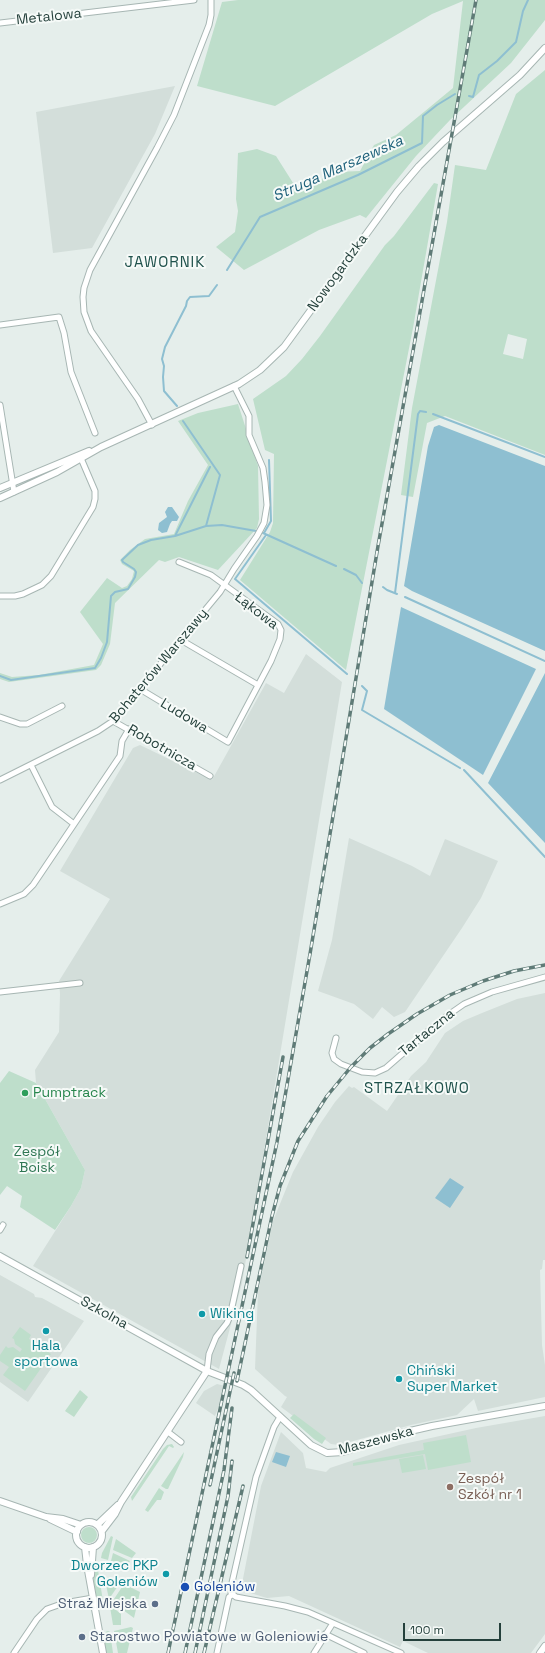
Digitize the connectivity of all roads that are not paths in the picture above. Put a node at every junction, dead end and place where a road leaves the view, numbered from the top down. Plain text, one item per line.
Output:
1 (194, 0) edge
2 (211, 0) edge
3 (0, 23) edge
4 (545, 48) edge
5 (0, 325) edge
6 (234, 386) junction
7 (0, 405) edge
8 (152, 424) junction
9 (95, 433) dead end
10 (80, 457) junction
11 (12, 483) junction
12 (0, 488) edge
13 (14, 492) junction
14 (0, 498) edge
15 (179, 562) dead end
16 (224, 586) junction
17 (0, 596) edge
18 (181, 640) junction
19 (258, 685) junction
20 (140, 689) junction
21 (62, 706) dead end
22 (0, 717) edge
23 (113, 721) junction
24 (130, 730) junction
25 (31, 765) junction
26 (210, 776) dead end
27 (0, 780) edge
28 (74, 824) junction
29 (0, 904) edge
30 (545, 977) edge
31 (80, 983) dead end
32 (0, 992) edge
33 (336, 1038) dead end
34 (3, 1225) dead end
35 (0, 1230) edge
36 (0, 1256) edge
37 (241, 1266) dead end
38 (207, 1371) junction
39 (545, 1406) edge
40 (280, 1417) junction
41 (168, 1432) junction
42 (181, 1442) dead end
43 (0, 1501) edge
44 (121, 1502) junction
45 (46, 1517) junction
46 (81, 1525) junction
47 (97, 1525) junction
48 (102, 1531) junction
49 (77, 1532) junction
50 (86, 1547) junction
51 (93, 1547) junction
52 (90, 1581) junction
53 (232, 1595) junction
54 (93, 1598) junction
55 (333, 1623) junction
56 (325, 1634) junction
57 (545, 1646) edge
58 (14, 1653) edge
59 (103, 1653) edge
60 (217, 1653) edge
61 (314, 1653) edge
62 (364, 1653) edge
63 (401, 1653) edge
64 (540, 1653) edge

1 - 3 street, Metalowa
2 - 8 street
4 - 6 street, Nowogardzka
5 - 9 street
6 - 8 street, Nowogardzka
6 - 16 street, Bohaterów Warszawy
7 - 11 street
8 - 10 street, Nowogardzka
10 - 11 street, Nowogardzka
10 - 13 street, Nowogardzka
10 - 17 street
11 - 12 street, Nowogardzka
11 - 13 street
13 - 14 street, Nowogardzka
15 - 16 street, Łąkowa
16 - 18 street, Bohaterów Warszawy
16 - 19 street, Łąkowa
18 - 19 street
18 - 20 street, Bohaterów Warszawy
19 - 20 street, Ludowa
20 - 23 street, Bohaterów Warszawy
21 - 22 street
23 - 24 street, Robotnicza
23 - 25 street, Bohaterów Warszawy
24 - 26 street, Robotnicza
24 - 28 street
25 - 27 street, Bohaterów Warszawy
25 - 28 street
28 - 29 street
30 - 33 street, Tartaczna
31 - 32 street
34 - 35 street
36 - 38 street, Szkolna
37 - 38 street
38 - 40 street, Maszewska
38 - 41 street
39 - 40 street, Maszewska
40 - 53 street
41 - 42 street
41 - 44 street
43 - 45 street
44 - 47 street
44 - 48 street
45 - 46 street
45 - 49 street
46 - 47 street
46 - 49 street
47 - 48 street
48 - 51 street
49 - 50 street
50 - 51 street
50 - 52 street
51 - 52 street
52 - 54 street
53 - 55 street
53 - 60 street
54 - 58 street
54 - 59 street
55 - 56 street
55 - 63 street
56 - 61 street
56 - 62 street
57 - 64 street

